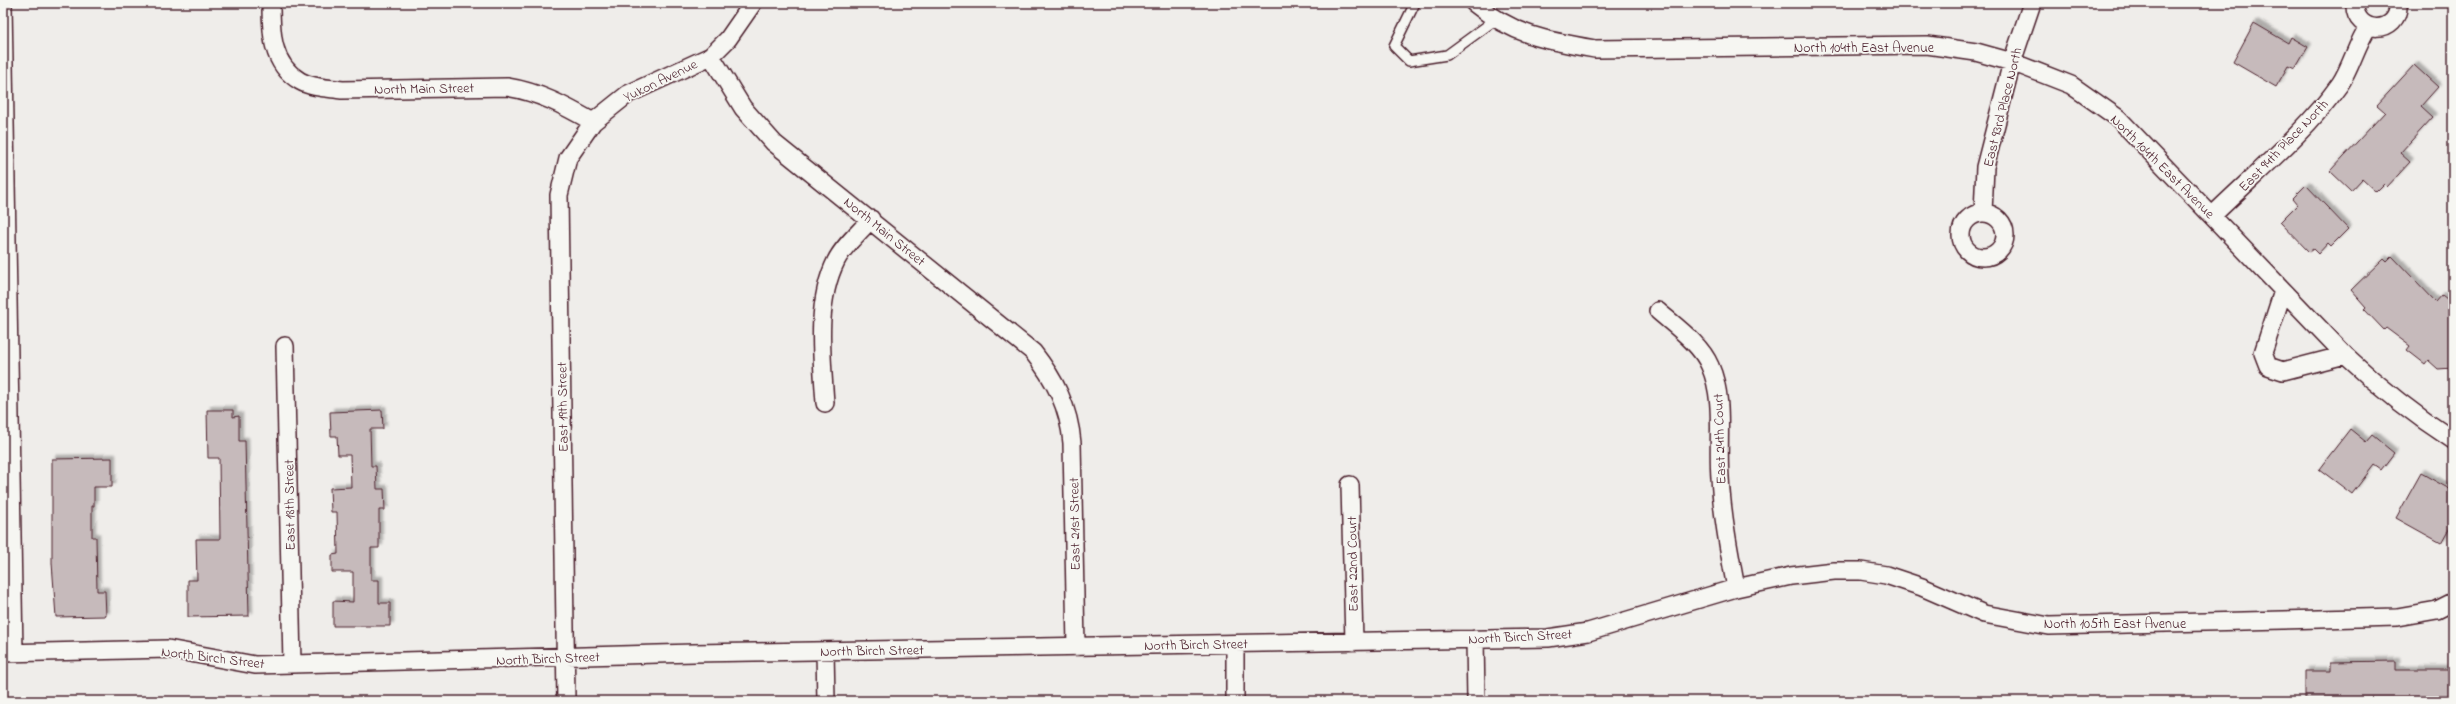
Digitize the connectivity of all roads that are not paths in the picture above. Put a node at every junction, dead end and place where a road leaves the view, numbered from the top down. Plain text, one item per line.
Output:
1 (270, 3) edge
2 (753, 3) edge
3 (1415, 3) edge
4 (1474, 3) edge
5 (2032, 3) edge
6 (2355, 3) edge
7 (2398, 3) edge
8 (3, 5) edge
9 (1495, 20) junction
10 (2368, 27) junction
11 (710, 56) junction
12 (2012, 62) junction
13 (593, 122) junction
14 (1983, 213) dead end
15 (2213, 215) junction
16 (871, 219) junction
17 (2283, 291) junction
18 (1658, 311) dead end
19 (285, 346) dead end
20 (2345, 355) junction
21 (1064, 402) joint
22 (825, 403) dead end
23 (2453, 440) edge
24 (1350, 485) dead end
25 (1736, 588) junction
26 (2453, 602) edge
27 (1475, 639) junction
28 (1354, 642) junction
29 (1234, 644) junction
30 (1076, 646) junction
31 (825, 651) junction
32 (9, 653) edge
33 (565, 657) junction
34 (292, 664) junction
35 (566, 701) edge
36 (826, 701) edge
37 (1236, 701) edge
38 (1476, 701) edge

1 - 13 street, North Main Street
2 - 11 street, Yukon Avenue
3 - 9 lane
4 - 9 street, North 104th East Avenue
5 - 12 street, East 93rd Place North
6 - 10 street
7 - 10 street
8 - 32 street
9 - 12 street, North 104th East Avenue
10 - 15 street, East 94th Place North
11 - 13 street, Yukon Avenue
11 - 16 street, North Main Street
12 - 14 street, East 93rd Place North
12 - 15 street, North 104th East Avenue
13 - 33 street, East 19th Street
15 - 17 street, North 104th East Avenue
16 - 21 street, North Main Street
16 - 22 street
17 - 20 street, North 104th East Avenue
17 - 20 street
18 - 25 street, East 24th Court
19 - 34 street, East 18th Street
20 - 23 street, North 104th East Avenue
21 - 30 street, East 21st Street
24 - 28 street, East 22nd Court
25 - 26 street, North 105th East Avenue
25 - 27 street, North Birch Street
27 - 28 street, North Birch Street
27 - 38 street
28 - 29 street, North Birch Street
29 - 30 street, North Birch Street
29 - 37 street
30 - 31 street, North Birch Street
31 - 33 street, North Birch Street
31 - 36 street
32 - 34 street, North Birch Street
33 - 34 street, North Birch Street
33 - 35 street, East 19th Street

